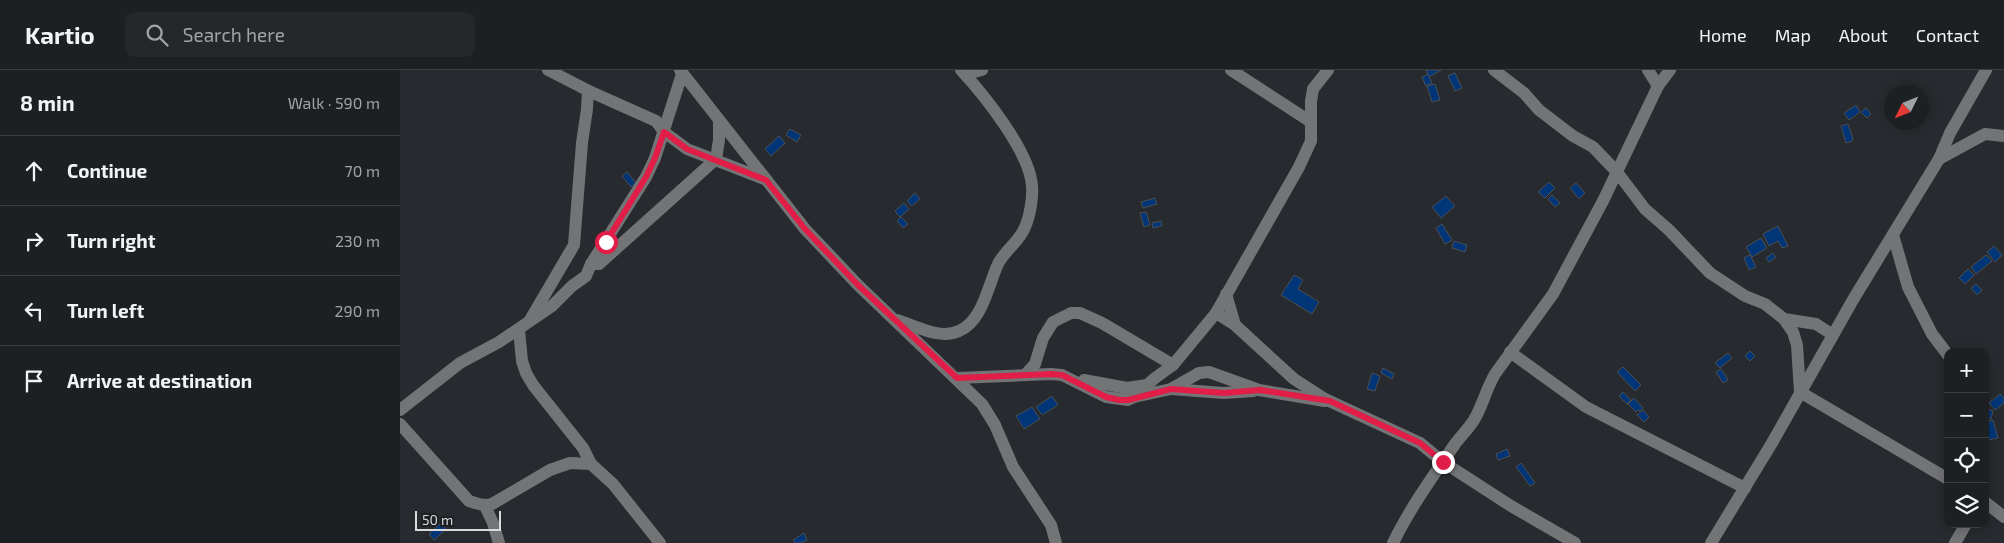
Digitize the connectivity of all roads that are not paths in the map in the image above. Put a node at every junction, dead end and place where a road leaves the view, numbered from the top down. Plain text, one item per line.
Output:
1 (548, 70) edge
2 (961, 70) edge
3 (965, 70) edge
4 (982, 70) edge
5 (1231, 70) edge
6 (1328, 70) edge
7 (1494, 70) edge
8 (1648, 70) edge
9 (1670, 70) edge
10 (1986, 70) edge
11 (681, 72) edge
12 (1658, 86) junction
13 (588, 90) junction
14 (718, 120) junction
15 (1311, 122) junction
16 (664, 132) junction
17 (2004, 136) edge
18 (1939, 158) junction
19 (716, 159) junction
20 (1617, 172) junction
21 (766, 180) junction
22 (1893, 235) junction
23 (591, 264) junction
24 (1226, 294) junction
25 (1216, 313) junction
26 (894, 320) junction
27 (1784, 320) junction
28 (1235, 325) junction
29 (523, 327) junction
30 (1832, 337) junction
31 (1944, 350) edge
32 (1510, 352) junction
33 (1173, 365) junction
34 (1062, 375) junction
35 (1025, 376) junction
36 (957, 378) junction
37 (1147, 385) junction
38 (1171, 389) junction
39 (1260, 390) junction
40 (1800, 392) junction
41 (1134, 397) junction
42 (1330, 401) junction
43 (400, 410) edge
44 (400, 424) edge
45 (1443, 462) junction
46 (591, 464) junction
47 (1944, 477) edge
48 (1745, 488) junction
49 (1989, 505) edge
50 (485, 506) junction
51 (2004, 517) edge
52 (1964, 528) edge
53 (498, 543) edge
54 (660, 543) edge
55 (1056, 543) edge
56 (1393, 543) edge
57 (1575, 543) edge
58 (1711, 543) edge
59 (1955, 543) edge

1 - 13 street
2 - 26 street
3 - 4 street
5 - 15 street
6 - 15 street
7 - 20 street
8 - 12 street
9 - 12 street
10 - 18 street
11 - 14 street
11 - 16 street
12 - 20 street
13 - 16 street
13 - 29 street
14 - 19 street
14 - 21 street
15 - 24 street
16 - 19 street
16 - 23 street
17 - 18 street
18 - 22 street
19 - 21 street
19 - 23 street
20 - 27 street
20 - 32 street
21 - 26 street
22 - 30 street
22 - 31 street
23 - 29 street
24 - 25 street
24 - 28 street
25 - 28 street
25 - 33 street
26 - 36 street
27 - 30 street
27 - 40 street
28 - 42 street
29 - 43 street
29 - 46 street
30 - 40 street
32 - 45 street
32 - 48 street
33 - 35 street
33 - 37 street
34 - 35 street
34 - 37 street
34 - 41 street
35 - 36 street
36 - 55 street
37 - 41 street
38 - 39 street
38 - 39 street
38 - 41 street
39 - 42 street
40 - 47 street
40 - 48 street
42 - 45 street
44 - 50 street
45 - 56 street
45 - 57 street
46 - 50 street
46 - 54 street
48 - 58 street
49 - 51 street
50 - 53 street
52 - 59 street

